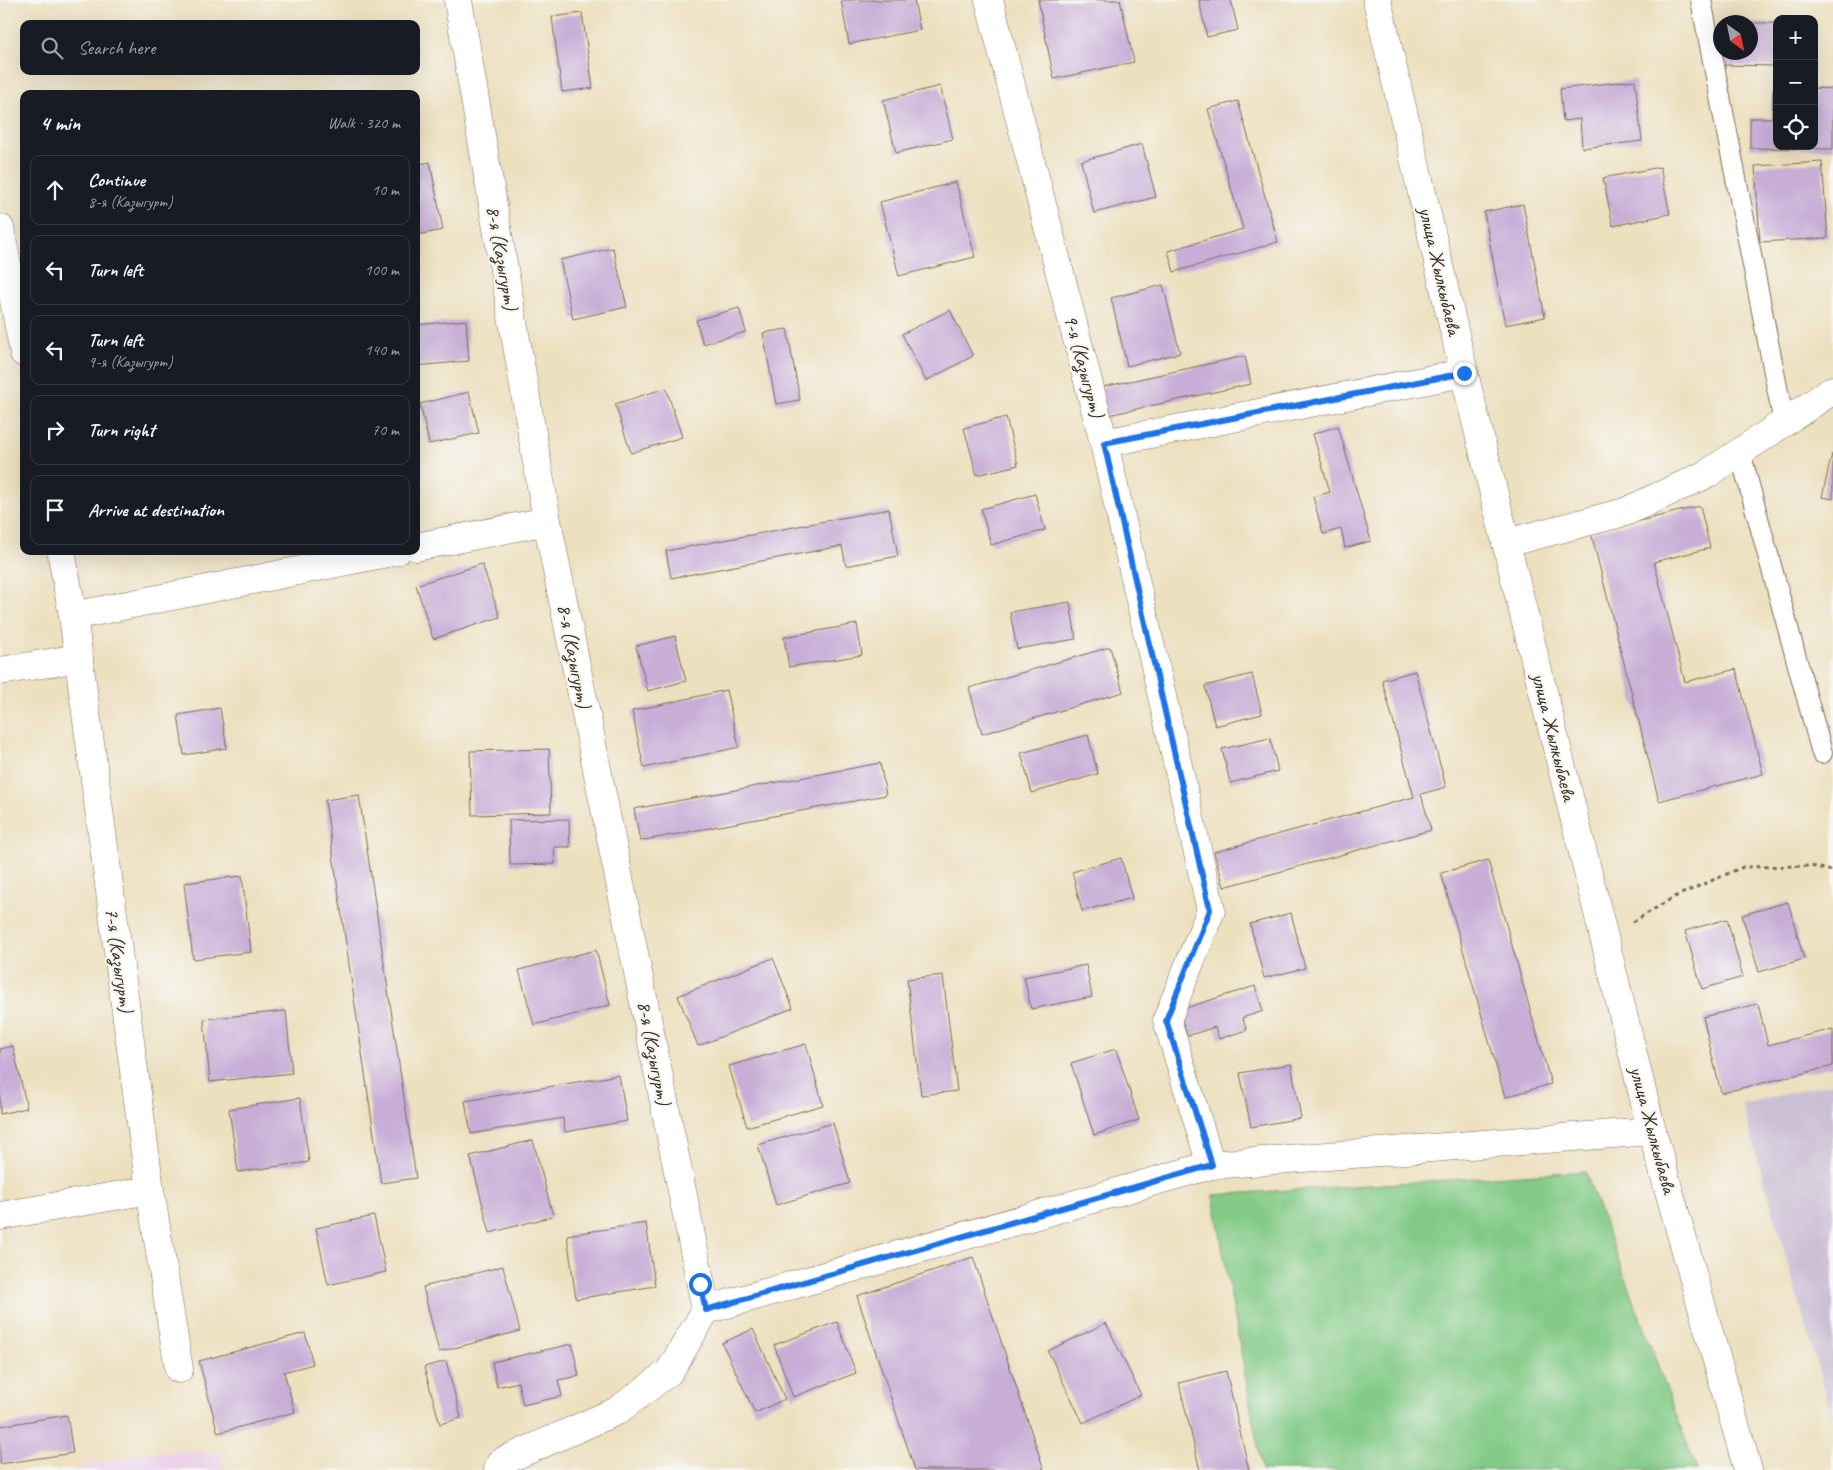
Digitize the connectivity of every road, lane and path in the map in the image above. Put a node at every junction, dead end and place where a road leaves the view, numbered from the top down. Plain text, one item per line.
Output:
1 (458, 0) edge
2 (989, 0) edge
3 (1377, 0) edge
4 (1701, 0) edge
5 (0, 228) edge
6 (20, 333) edge
7 (1464, 373) junction
8 (1833, 390) edge
9 (1784, 423) junction
10 (1104, 443) junction
11 (1740, 452) junction
12 (547, 521) junction
13 (1506, 543) junction
14 (420, 546) edge
15 (62, 555) edge
16 (377, 555) edge
17 (73, 616) junction
18 (79, 658) junction
19 (0, 671) edge
20 (1822, 753) dead end
21 (1833, 871) edge
22 (1604, 940) junction
23 (1652, 1131) junction
24 (1212, 1165) junction
25 (150, 1190) junction
26 (0, 1216) edge
27 (706, 1310) junction
28 (179, 1369) dead end
29 (498, 1470) edge
30 (1748, 1470) edge

1 - 12 street, 8-я (Казыгурт)
2 - 10 street, 9-я (Казыгурт)
3 - 7 street, улица Жылкыбаева
4 - 9 lane
5 - 6 street
7 - 10 street
7 - 13 street, улица Жылкыбаева
8 - 9 street
9 - 11 street
10 - 24 street, 9-я (Казыгурт)
11 - 13 street
11 - 20 lane
12 - 14 street
12 - 27 street, 8-я (Казыгурт)
13 - 22 street, улица Жылкыбаева
15 - 17 street, 7-я (Казыгурт)
16 - 17 street
17 - 18 street, 7-я (Казыгурт)
18 - 19 street
18 - 25 street, 7-я (Казыгурт)
21 - 22 path
22 - 23 street, улица Жылкыбаева
23 - 24 street
23 - 30 street, улица Жылкыбаева
24 - 27 street
25 - 26 street
25 - 28 street, 7-я (Казыгурт)
27 - 29 street

